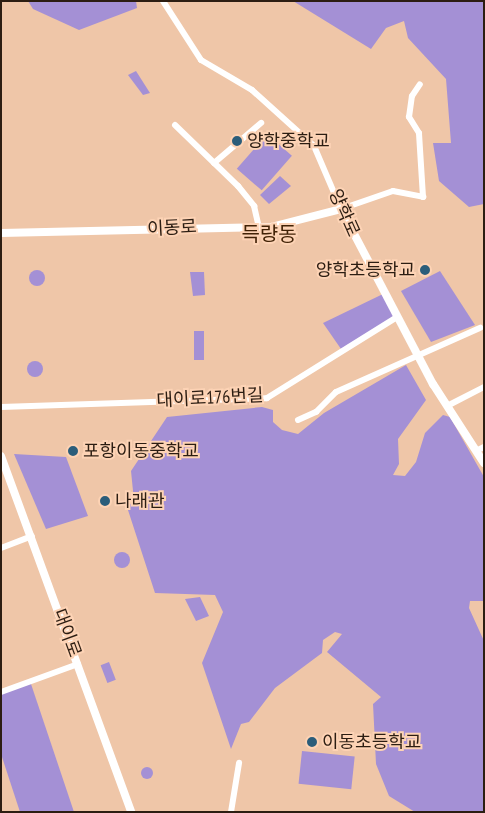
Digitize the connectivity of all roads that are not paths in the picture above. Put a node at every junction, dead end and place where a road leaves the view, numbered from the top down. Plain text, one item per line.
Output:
1 (162, 1) edge
2 (420, 84) dead end
3 (261, 122) dead end
4 (175, 125) dead end
5 (214, 163) junction
6 (341, 209) junction
7 (259, 227) junction
8 (1, 232) edge
9 (397, 317) junction
10 (480, 328) dead end
11 (418, 356) junction
12 (484, 387) edge
13 (1, 406) edge
14 (447, 406) junction
15 (298, 420) dead end
16 (480, 449) edge
17 (1, 456) edge
18 (484, 463) edge
19 (32, 536) junction
20 (1, 548) edge
21 (78, 664) junction
22 (1, 692) edge
23 (239, 763) dead end
24 (131, 812) edge
25 (232, 812) edge

1 - 6 street, 양학로
2 - 6 street
3 - 5 street
4 - 5 street
5 - 7 street
6 - 7 street, 이동로
6 - 9 street, 양학로
7 - 8 street, 이동로
9 - 11 street, 양학로
9 - 13 street, 대이로176번길
10 - 11 street
11 - 14 street, 양학로
11 - 15 street
12 - 14 street
14 - 16 street, 양학로
16 - 18 street, 양학로
17 - 19 street, 대이로
19 - 20 street
19 - 21 street, 대이로
21 - 22 street
21 - 24 street, 대이로
23 - 25 street

